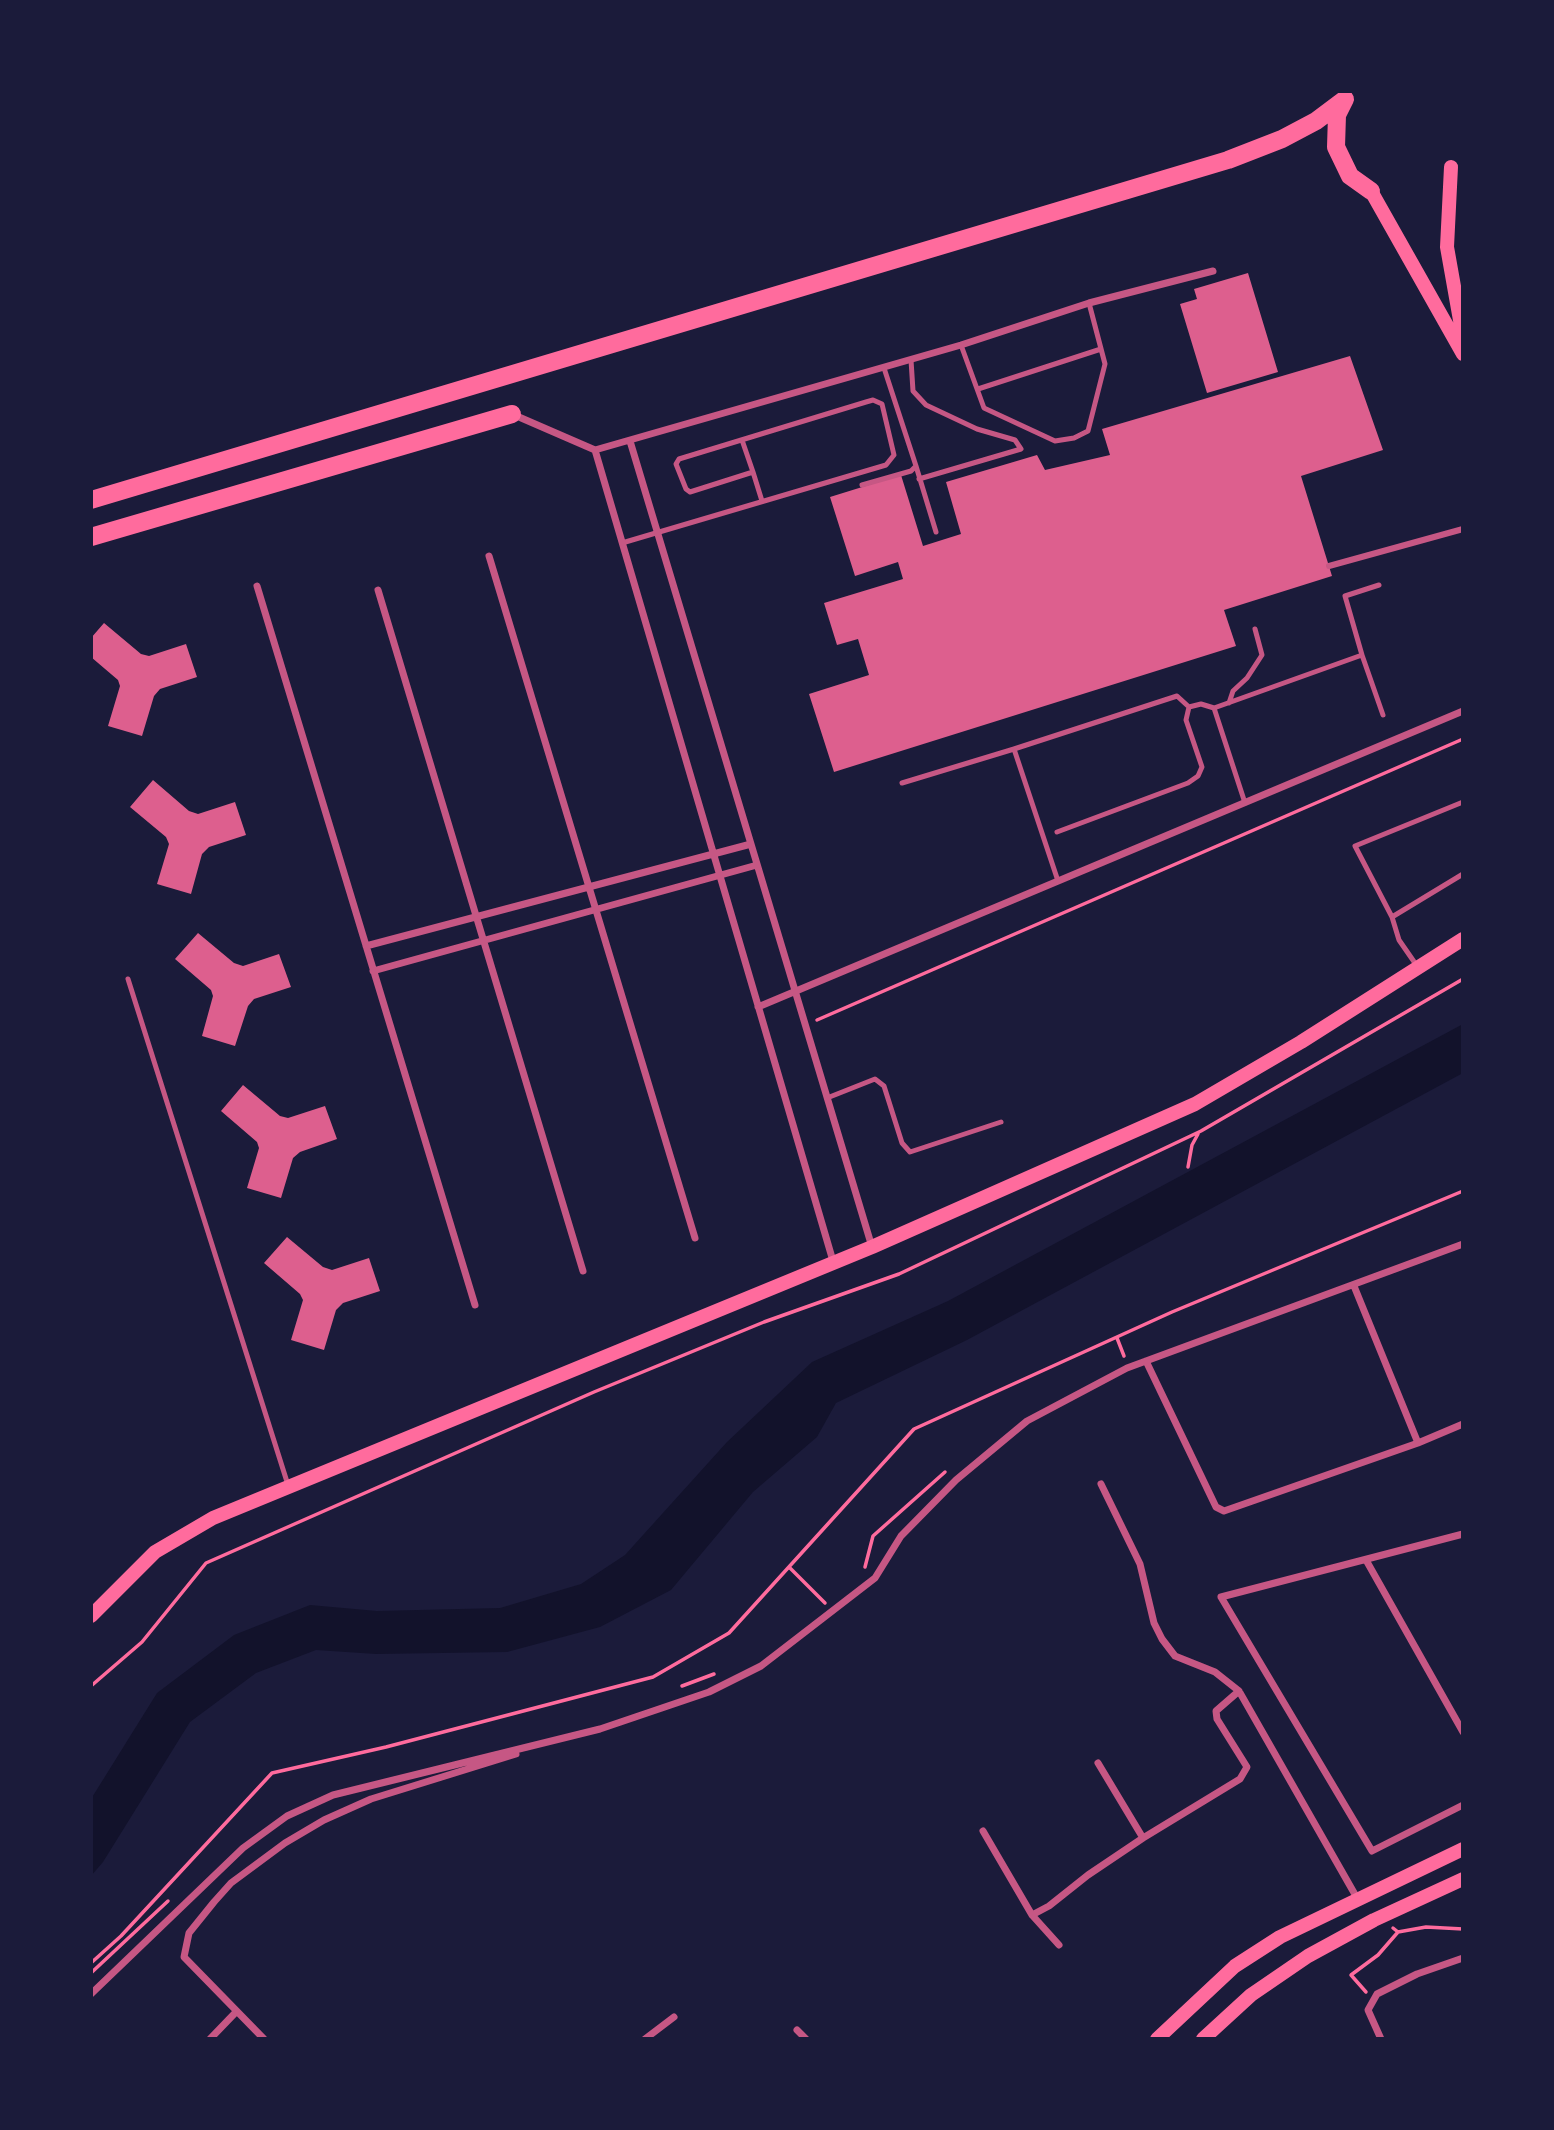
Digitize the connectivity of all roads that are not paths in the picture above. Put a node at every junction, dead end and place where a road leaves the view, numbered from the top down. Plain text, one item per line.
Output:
1 (1348, 96) edge
2 (1451, 167) dead end
3 (1371, 191) joint
4 (1213, 271) dead end
5 (1089, 303) junction
6 (1463, 337) edge
7 (961, 345) junction
8 (1101, 349) junction
9 (1463, 355) edge
10 (911, 360) junction
11 (884, 368) junction
12 (978, 389) junction
13 (512, 414) joint
14 (742, 440) junction
15 (630, 441) junction
16 (595, 450) junction
17 (916, 466) junction
18 (753, 472) junction
19 (919, 479) junction
20 (862, 485) dead end
21 (91, 500) edge
22 (762, 500) junction
23 (1463, 529) edge
24 (936, 532) dead end
25 (657, 533) junction
26 (91, 537) edge
27 (622, 543) junction
28 (489, 556) dead end
29 (1329, 566) dead end
30 (1379, 585) dead end
31 (257, 586) dead end
32 (379, 590) dead end
33 (1255, 629) dead end
34 (1362, 655) junction
35 (1228, 703) junction
36 (1189, 707) junction
37 (1214, 708) junction
38 (1463, 711) edge
39 (1383, 715) dead end
40 (1014, 749) junction
41 (902, 783) dead end
42 (1463, 802) edge
43 (1245, 803) junction
44 (1057, 832) dead end
45 (751, 844) junction
46 (713, 854) junction
47 (757, 865) junction
48 (1463, 874) edge
49 (720, 875) junction
50 (1058, 881) junction
51 (589, 887) junction
52 (596, 909) junction
53 (476, 916) junction
54 (1392, 917) junction
55 (1463, 939) edge
56 (483, 940) junction
57 (366, 946) junction
58 (1417, 966) junction
59 (373, 971) junction
60 (128, 979) dead end
61 (795, 992) junction
62 (758, 1007) junction
63 (827, 1098) junction
64 (1001, 1122) dead end
65 (695, 1238) dead end
66 (1463, 1244) edge
67 (872, 1247) junction
68 (833, 1261) junction
69 (583, 1271) dead end
70 (1354, 1286) junction
71 (475, 1305) dead end
72 (1146, 1361) junction
73 (1463, 1424) edge
74 (1418, 1443) junction
75 (1101, 1484) dead end
76 (289, 1488) junction
77 (1463, 1534) edge
78 (1366, 1560) junction
79 (91, 1616) edge
80 (1239, 1690) junction
81 (600, 1728) junction
82 (1463, 1732) edge
83 (1098, 1763) dead end
84 (1463, 1805) edge
85 (983, 1831) dead end
86 (1143, 1838) junction
87 (1463, 1849) edge
88 (1463, 1879) edge
89 (1357, 1898) junction
90 (1032, 1914) junction
91 (1059, 1944) dead end
92 (1463, 1958) edge
93 (91, 1994) edge
94 (236, 2012) junction
95 (674, 2017) dead end
96 (797, 2030) dead end
97 (210, 2039) edge
98 (264, 2039) edge
99 (645, 2039) edge
100 (806, 2039) edge
101 (1157, 2039) edge
102 (1203, 2039) edge
103 (1381, 2039) edge

1 - 3 highway
1 - 21 highway
2 - 6 main road
3 - 9 main road
4 - 5 street
5 - 7 street
5 - 8 lane
7 - 10 street
7 - 12 lane
8 - 12 lane
8 - 12 lane
10 - 11 street
10 - 19 lane
11 - 15 street
11 - 17 lane
13 - 16 street
13 - 26 highway
14 - 18 lane
14 - 18 lane
14 - 22 lane
15 - 16 street
15 - 25 street
16 - 27 street
17 - 19 lane
17 - 20 lane
18 - 22 lane
19 - 24 lane
22 - 25 lane
23 - 29 street
25 - 27 lane
25 - 45 street
27 - 46 street
28 - 51 street
30 - 34 lane
31 - 57 street
32 - 53 street
33 - 35 lane
34 - 35 lane
34 - 39 lane
35 - 37 lane
36 - 37 lane
36 - 40 lane
36 - 44 lane
37 - 43 lane
38 - 43 street
40 - 41 lane
40 - 50 lane
42 - 54 lane
43 - 50 street
45 - 46 street
45 - 47 street
46 - 49 street
46 - 51 street
47 - 49 street
47 - 61 street
48 - 54 lane
49 - 52 street
49 - 62 street
50 - 61 street
51 - 52 street
51 - 53 street
52 - 56 street
52 - 65 street
53 - 56 street
53 - 57 street
54 - 58 lane
55 - 58 main road
56 - 59 street
56 - 69 street
57 - 59 street
58 - 67 main road
59 - 71 street
60 - 76 lane
61 - 62 street
61 - 63 street
62 - 68 street
63 - 64 lane
63 - 67 street
66 - 70 street
67 - 68 main road
68 - 76 main road
70 - 72 street
70 - 74 street
72 - 74 street
72 - 81 street
73 - 74 street
75 - 80 street
76 - 79 main road
77 - 78 street
78 - 82 street
78 - 84 street
80 - 86 street
80 - 89 street
81 - 93 street
81 - 94 street
83 - 86 street
85 - 90 street
86 - 90 street
87 - 89 main road
88 - 102 main road
89 - 101 main road
90 - 91 street
92 - 103 street
94 - 97 street
94 - 98 street
95 - 99 street
96 - 100 street

